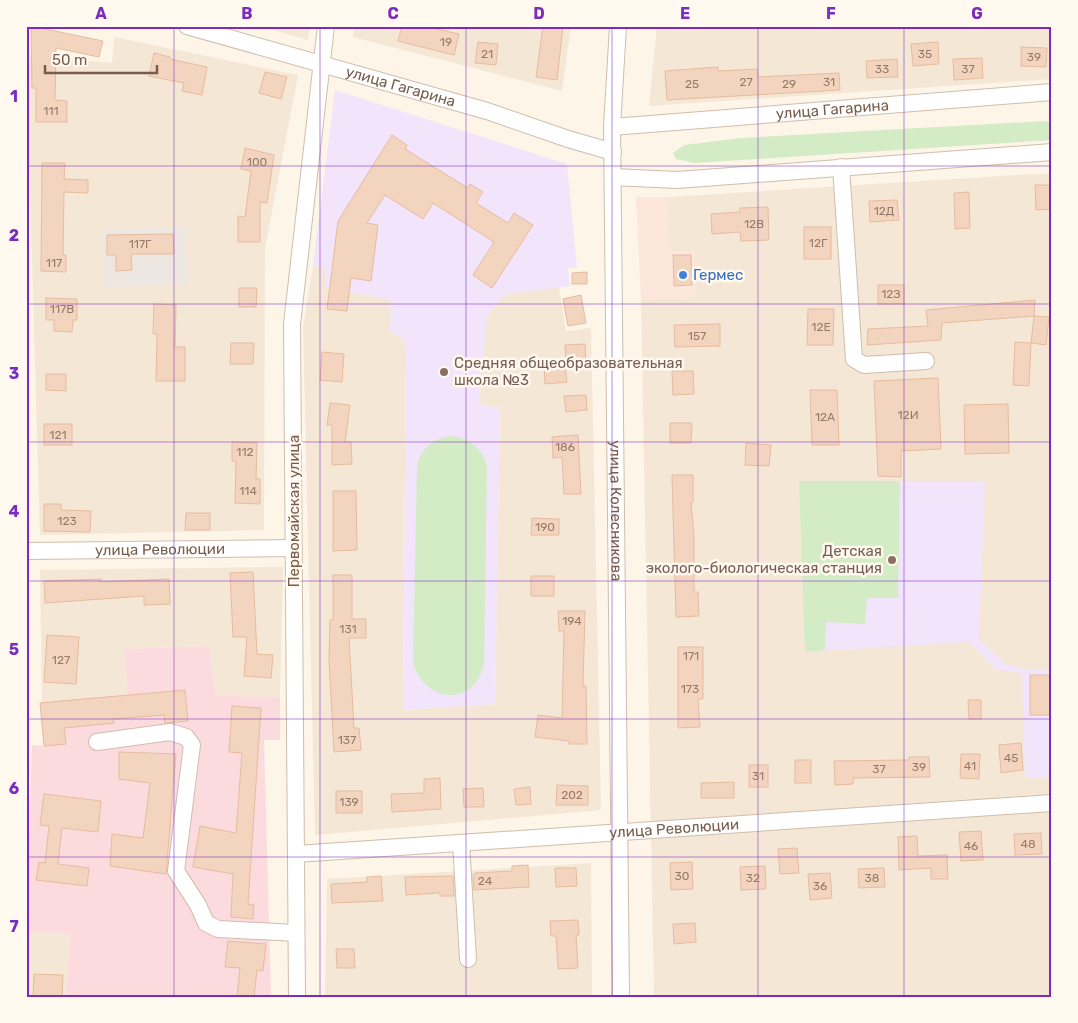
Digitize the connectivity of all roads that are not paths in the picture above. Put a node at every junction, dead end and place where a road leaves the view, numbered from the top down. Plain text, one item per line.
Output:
1 (187, 26) edge
2 (326, 26) edge
3 (618, 26) edge
4 (322, 64) junction
5 (1052, 92) edge
6 (612, 127) junction
7 (613, 152) junction
8 (1052, 152) edge
9 (840, 166) junction
10 (613, 177) junction
11 (926, 361) dead end
12 (294, 548) junction
13 (26, 551) edge
14 (97, 742) dead end
15 (1052, 803) edge
16 (618, 832) junction
17 (461, 843) junction
18 (296, 854) junction
19 (296, 932) junction
20 (468, 959) dead end
21 (297, 997) edge
22 (621, 997) edge

1 - 4 street, улица Гагарина
2 - 4 street, Первомайская улица
3 - 6 street, улица Колесникова
4 - 7 street, улица Гагарина
4 - 12 street, Первомайская улица
5 - 6 street, улица Гагарина
6 - 7 street, улица Колесникова
7 - 10 street, улица Колесникова
8 - 9 street
9 - 10 street
9 - 11 street
10 - 16 street, улица Колесникова
12 - 13 street, улица Революции
12 - 18 street, Первомайская улица
14 - 19 street
15 - 16 street, улица Революции
16 - 17 street, улица Революции
16 - 22 street, улица Колесникова
17 - 18 street, улица Революции
17 - 20 street
18 - 19 street, Первомайская улица
19 - 21 street, Первомайская улица

